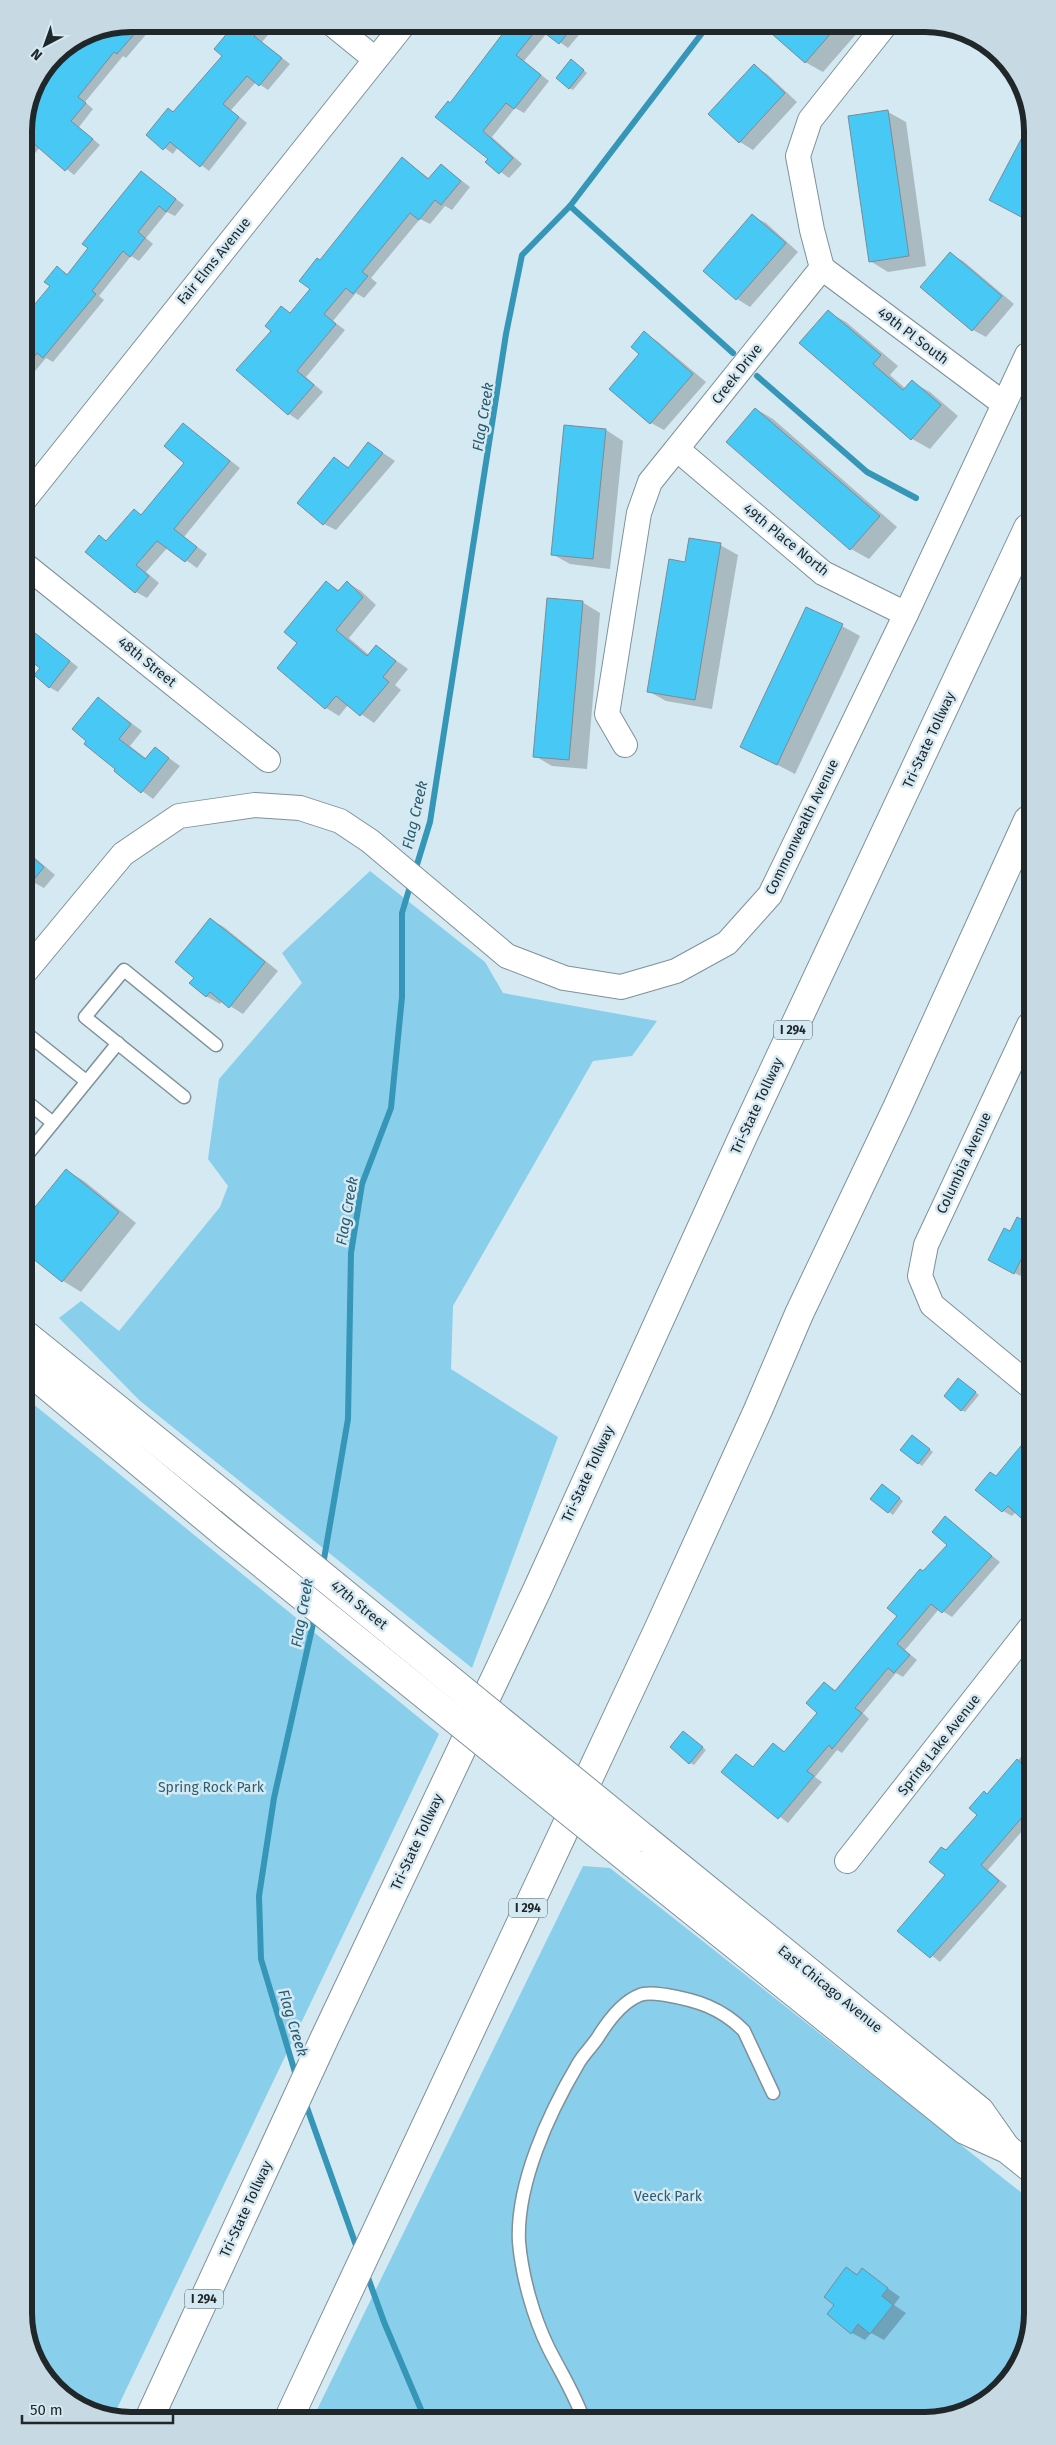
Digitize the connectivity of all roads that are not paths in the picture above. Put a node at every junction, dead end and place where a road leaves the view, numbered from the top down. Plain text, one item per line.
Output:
1 (343, 33) edge
2 (397, 33) edge
3 (879, 33) edge
4 (375, 59) junction
5 (822, 268) junction
6 (1024, 361) edge
7 (1004, 404) junction
8 (678, 450) junction
9 (33, 489) edge
10 (1024, 537) edge
11 (33, 571) edge
12 (906, 614) junction
13 (625, 745) dead end
14 (268, 760) dead end
15 (1024, 829) edge
16 (33, 963) edge
17 (1024, 1036) edge
18 (33, 1038) edge
19 (118, 1043) junction
20 (216, 1045) dead end
21 (86, 1081) junction
22 (184, 1097) dead end
23 (33, 1106) edge
24 (53, 1122) junction
25 (33, 1149) edge
26 (32, 1340) edge
27 (32, 1374) edge
28 (1024, 1381) edge
29 (1024, 1636) edge
30 (644, 1838) joint
31 (847, 1861) dead end
32 (632, 1863) joint
33 (773, 2093) dead end
34 (1007, 2149) junction
35 (1024, 2163) edge
36 (152, 2412) edge
37 (292, 2412) edge
38 (580, 2412) edge

1 - 4 street
2 - 4 street, Fair Elms Avenue
3 - 5 street
4 - 9 street, Fair Elms Avenue
5 - 7 street, 49th Pl South
5 - 8 street, Creek Drive
6 - 7 street, Commonwealth Avenue
7 - 12 street, Commonwealth Avenue
8 - 12 street, 49th Place North
8 - 13 street, Creek Drive
10 - 36 main road, Tri-State Tollway / I 294
11 - 14 street, 48th Street
12 - 16 street, Commonwealth Avenue
15 - 37 main road, I 294
17 - 28 street, Columbia Avenue
18 - 21 lane
19 - 20 lane
19 - 21 lane
19 - 22 lane
21 - 24 lane
23 - 24 lane
24 - 25 lane
26 - 30 main road, 47th Street, bridge
27 - 32 main road, 47th Street, bridge
29 - 31 street, Spring Lake Avenue
30 - 34 main road, East Chicago Avenue
32 - 34 main road, East Chicago Avenue
33 - 38 lane
34 - 35 main road, East Chicago Avenue

